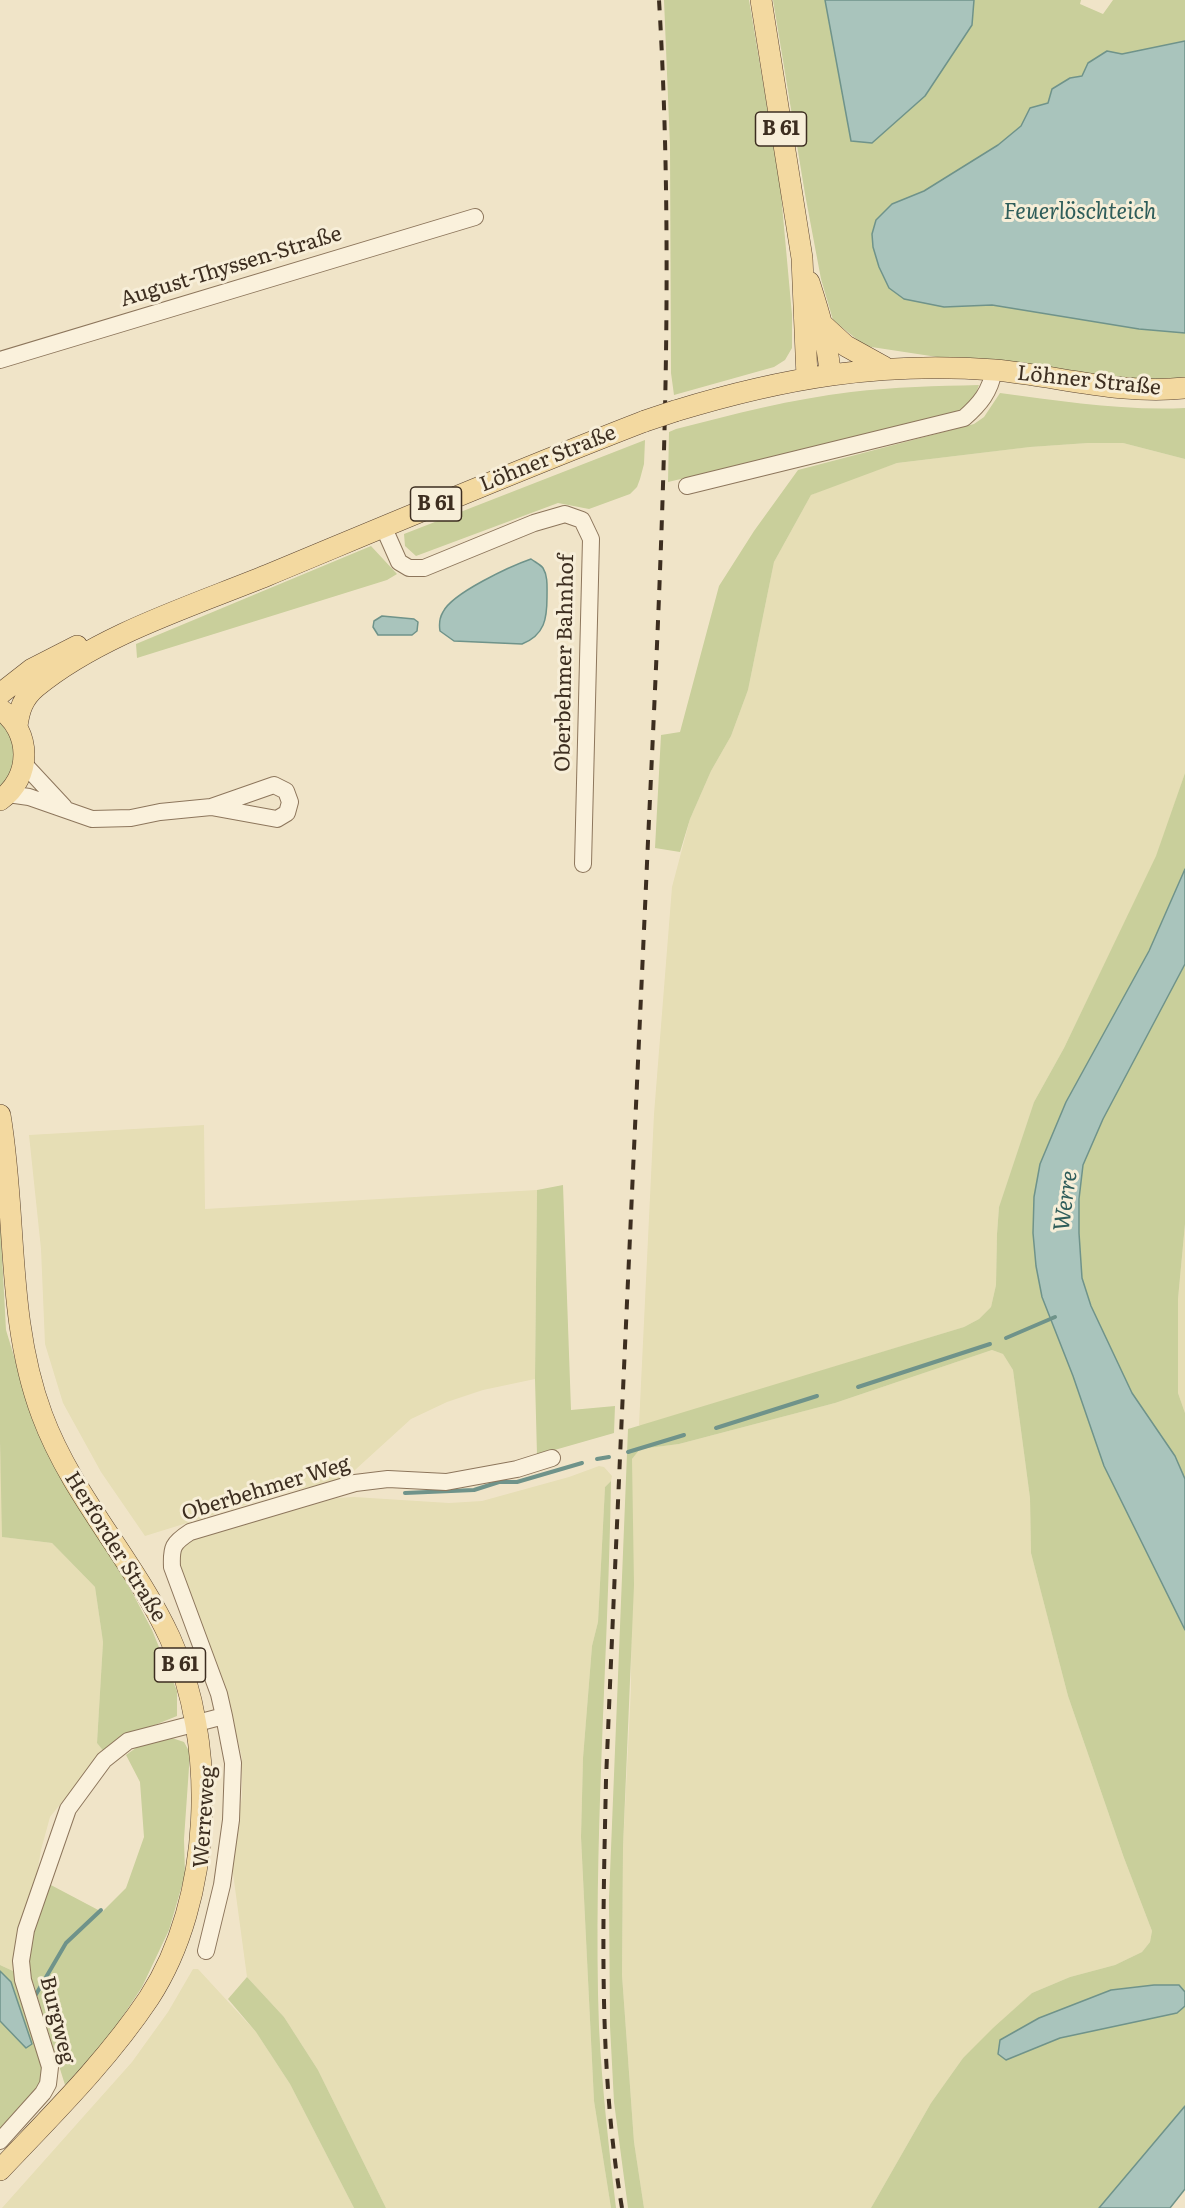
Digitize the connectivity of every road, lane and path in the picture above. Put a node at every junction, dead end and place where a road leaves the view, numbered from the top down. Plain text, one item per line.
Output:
1 (760, 0) edge
2 (475, 217) dead end
3 (802, 258) junction
4 (823, 325) junction
5 (0, 360) edge
6 (888, 369) junction
7 (994, 370) junction
8 (830, 374) junction
9 (807, 377) junction
10 (1185, 388) edge
11 (687, 486) dead end
12 (383, 526) junction
13 (124, 634) junction
14 (0, 694) edge
15 (0, 709) edge
16 (17, 726) junction
17 (24, 764) junction
18 (4, 797) edge
19 (211, 807) dead end
20 (67, 810) junction
21 (583, 864) dead end
22 (0, 1115) edge
23 (552, 1458) dead end
24 (225, 1716) junction
25 (196, 1723) junction
26 (206, 1951) dead end
27 (0, 2141) edge
28 (0, 2170) edge

1 - 3 main road, B 61
2 - 5 street, August-Thyssen-Straße
3 - 4 main road, B 61
3 - 9 main road, B 61
4 - 6 main road
4 - 8 main road, B 61
6 - 7 main road, Löhner Straße
6 - 8 main road, Löhner Straße
7 - 10 main road, Löhner Straße
7 - 11 street, Löhner Straße
8 - 9 main road, Löhner Straße / B 61
9 - 12 main road, Löhner Straße / B 61, bridge
12 - 13 main road, Löhner Straße / B 61
12 - 21 street, Oberbehmer Bahnhof
13 - 14 main road, Löhner Straße / B 61
13 - 16 main road, Löhner Straße / B 61
15 - 16 main road
16 - 17 main road
17 - 18 main road
17 - 20 street
18 - 20 street
19 - 20 street
22 - 25 main road, Herforder Straße / B 61
23 - 24 street, Oberbehmer Weg
24 - 25 street
24 - 26 street, Werreweg
25 - 27 street, Burgweg
25 - 28 main road, Herforder Straße / B 61

